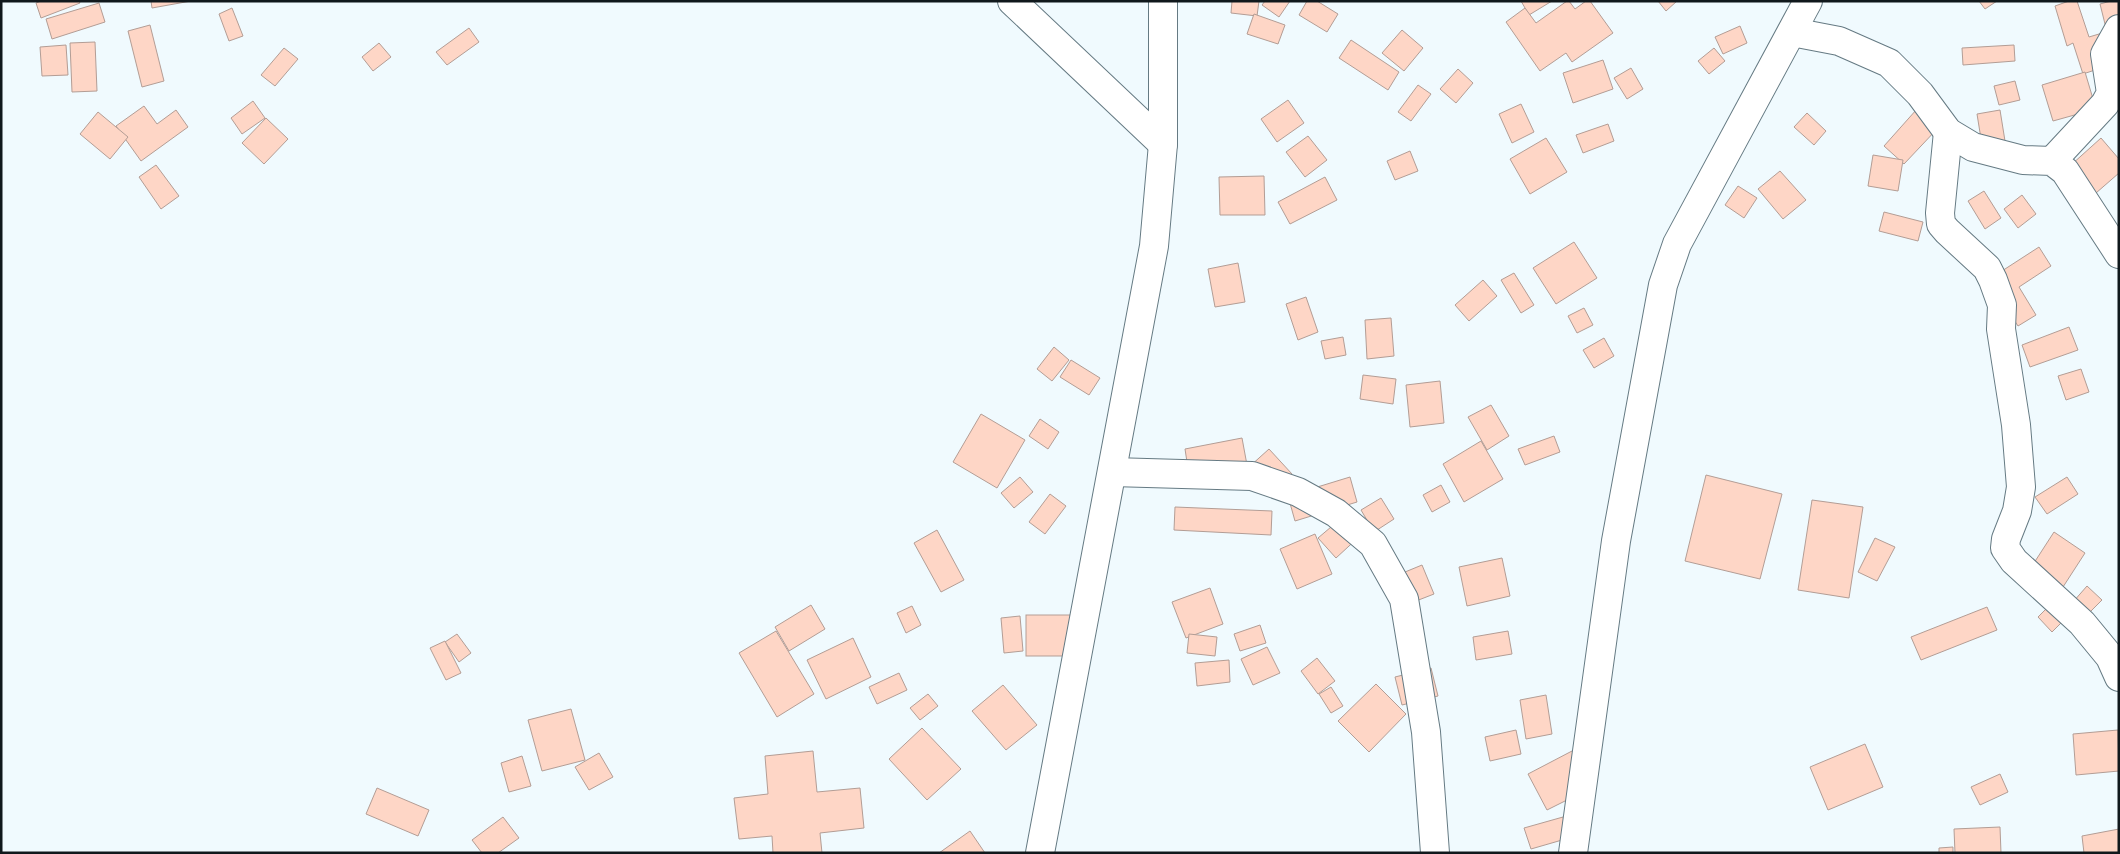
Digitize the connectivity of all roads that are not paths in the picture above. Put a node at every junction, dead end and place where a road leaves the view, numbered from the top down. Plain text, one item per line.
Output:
1 (1012, 1) edge
2 (1163, 1) edge
3 (1808, 1) edge
4 (2119, 29) edge
5 (1792, 32) junction
6 (1948, 132) junction
7 (1163, 144) junction
8 (2052, 161) junction
9 (2119, 254) edge
10 (1112, 472) junction
11 (2119, 677) edge
12 (1040, 853) edge
13 (1435, 853) edge
14 (1573, 853) edge

1 - 7 street
2 - 7 street
3 - 5 street
4 - 8 street
5 - 6 street
5 - 14 street
6 - 8 street
6 - 11 street
7 - 10 street
8 - 9 street
10 - 12 street
10 - 13 street

